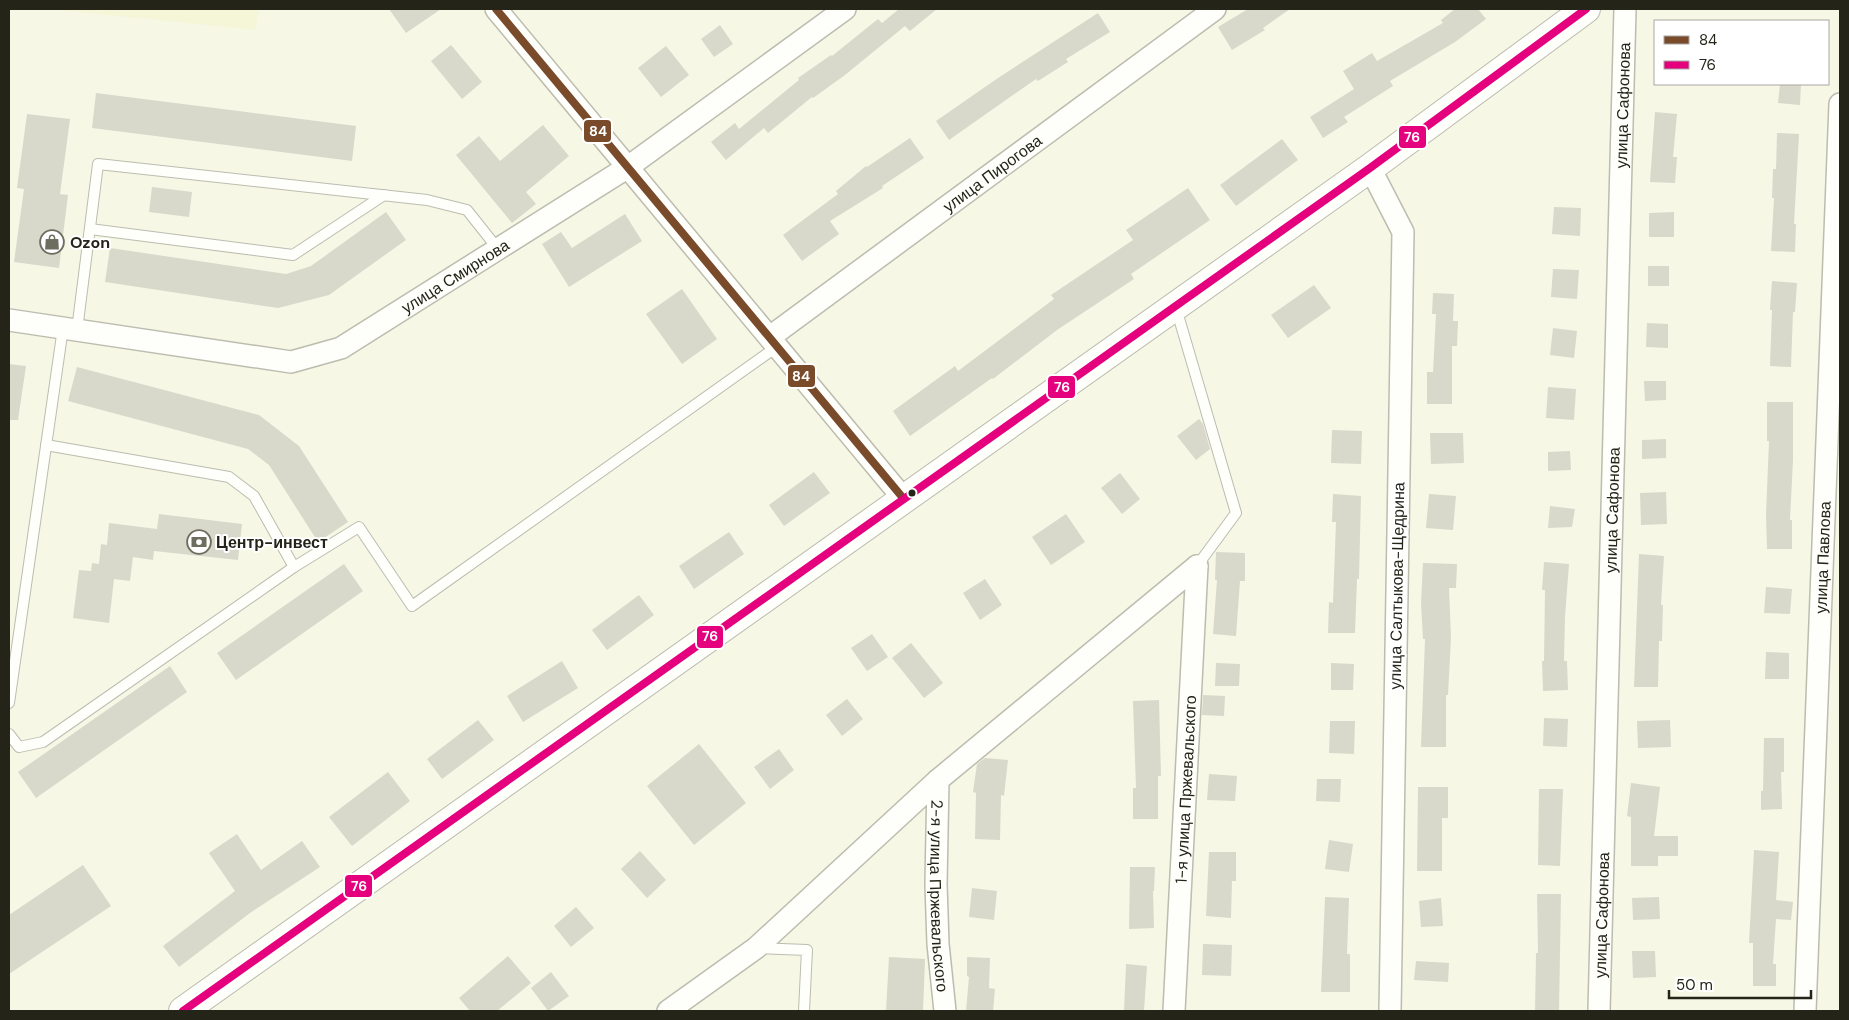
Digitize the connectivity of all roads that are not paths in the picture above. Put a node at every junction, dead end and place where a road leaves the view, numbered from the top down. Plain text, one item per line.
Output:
1 (497, 9) edge
2 (845, 9) edge
3 (1215, 9) edge
4 (1586, 9) edge
5 (1625, 9) edge
6 (1840, 104) edge
7 (628, 167) junction
8 (1370, 168) junction
9 (384, 195) junction
10 (90, 229) junction
11 (498, 249) junction
12 (1176, 306) junction
13 (9, 320) edge
14 (70, 329) junction
15 (774, 341) junction
16 (46, 445) junction
17 (903, 498) junction
18 (1197, 566) junction
19 (294, 567) junction
20 (9, 702) edge
21 (9, 734) edge
22 (938, 780) junction
23 (756, 948) junction
24 (183, 1011) edge
25 (668, 1011) edge
26 (804, 1011) edge
27 (946, 1011) edge
28 (1174, 1011) edge
29 (1390, 1011) edge
30 (1599, 1011) edge
31 (1805, 1011) edge

1 - 7 street
2 - 7 street, улица Смирнова
3 - 15 street, улица Пирогова
4 - 8 main road
5 - 30 street, улица Сафонова
6 - 31 street, улица Павлова
7 - 11 street, улица Смирнова
7 - 15 street
8 - 12 main road
8 - 29 street, улица Салтыкова-Щедрина
9 - 10 lane
9 - 10 lane
9 - 11 lane
10 - 14 lane
11 - 14 street, улица Смирнова
12 - 17 main road
12 - 18 lane
13 - 14 street, улица Смирнова
14 - 16 lane
15 - 17 street
15 - 19 lane
16 - 19 lane
16 - 20 lane
17 - 24 main road
18 - 22 street
18 - 28 street, 1-я улица Пржевальского
19 - 21 lane
22 - 23 street
22 - 27 street, 2-я улица Пржевальского
23 - 25 street
23 - 26 lane

